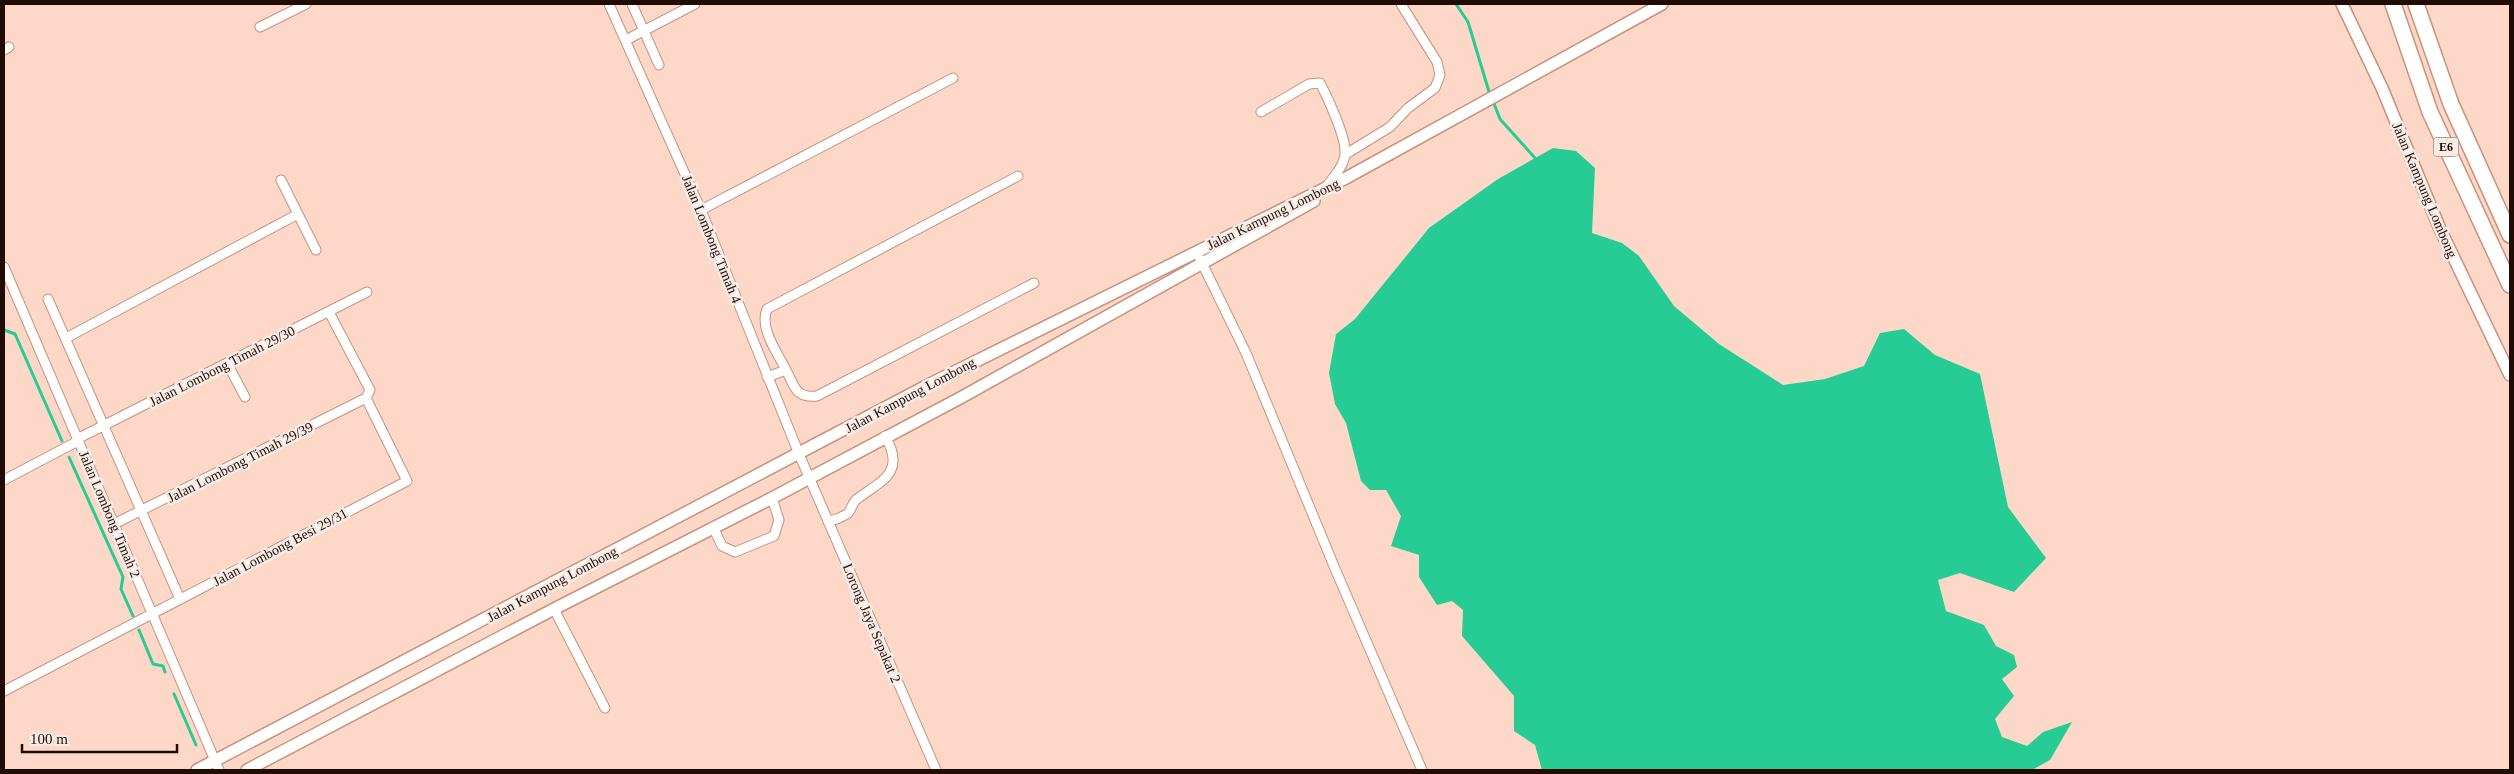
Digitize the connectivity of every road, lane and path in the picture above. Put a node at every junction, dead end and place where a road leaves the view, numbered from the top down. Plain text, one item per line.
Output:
1 (303, 4) edge
2 (609, 4) edge
3 (632, 4) edge
4 (695, 4) edge
5 (1401, 4) edge
6 (1662, 4) edge
7 (2342, 4) edge
8 (2394, 4) edge
9 (2416, 4) edge
10 (260, 27) dead end
11 (644, 30) junction
12 (626, 40) junction
13 (659, 65) dead end
14 (953, 78) dead end
15 (1261, 112) dead end
16 (1346, 154) junction
17 (1018, 176) dead end
18 (1346, 178) junction
19 (282, 180) dead end
20 (1326, 187) junction
21 (701, 210) junction
22 (298, 214) junction
23 (2510, 235) edge
24 (316, 250) dead end
25 (1196, 252) junction
26 (1202, 264) junction
27 (4, 269) edge
28 (1034, 283) dead end
29 (2510, 285) edge
30 (367, 292) dead end
31 (48, 299) dead end
32 (329, 312) junction
33 (66, 338) junction
34 (227, 363) junction
35 (786, 370) junction
36 (2510, 376) edge
37 (767, 377) junction
38 (245, 397) dead end
39 (366, 398) junction
40 (104, 426) junction
41 (886, 436) junction
42 (78, 440) junction
43 (799, 454) junction
44 (809, 477) junction
45 (4, 480) edge
46 (772, 498) junction
47 (143, 511) junction
48 (828, 522) junction
49 (114, 524) junction
50 (713, 527) junction
51 (180, 599) junction
52 (554, 609) junction
53 (152, 612) junction
54 (4, 691) edge
55 (606, 708) dead end
56 (217, 766) edge
57 (198, 770) edge
58 (247, 770) edge
59 (936, 770) edge
60 (1422, 770) edge

1 - 10 street
2 - 12 street, Jalan Lombong Timah 4
3 - 11 street
4 - 11 street
5 - 16 street
6 - 18 street
7 - 36 street, Jalan Kampung Lombong
8 - 29 highway, E6
9 - 23 highway, E6
11 - 12 street
11 - 13 street
12 - 21 street, Jalan Lombong Timah 4
14 - 21 street
15 - 16 street
16 - 20 street
17 - 35 street
18 - 20 street, Jalan Kampung Lombong
18 - 26 street, Jalan Kampung Lombong
19 - 22 street
20 - 25 street, Jalan Kampung Lombong
21 - 37 street, Jalan Lombong Timah 4
22 - 24 street
22 - 33 street
25 - 26 street
25 - 43 street, Jalan Kampung Lombong
26 - 41 street, Jalan Kampung Lombong
26 - 60 street
27 - 42 street, Jalan Lombong Timah 2
28 - 35 street
30 - 32 street, Jalan Lombong Timah 29/30
31 - 33 street
32 - 34 street, Jalan Lombong Timah 29/30
32 - 39 street
33 - 40 street
34 - 38 street
34 - 40 street, Jalan Lombong Timah 29/30
35 - 37 street
37 - 43 street, Jalan Lombong Timah 4
39 - 47 street, Jalan Lombong Timah 29/39
39 - 51 street, Jalan Lombong Besi 29/31
40 - 42 street, Jalan Lombong Timah 29/30
40 - 47 street
41 - 44 street, Jalan Kampung Lombong
41 - 48 street
42 - 45 street, Jalan Lombong Timah 29/30
42 - 49 street, Jalan Lombong Timah 2
43 - 44 street, Jalan Lombong Timah 4
43 - 56 street, Jalan Kampung Lombong
44 - 46 street, Jalan Kampung Lombong
44 - 48 street, Lorong Jaya Sepakat 2
46 - 50 street, Jalan Kampung Lombong
46 - 50 street
47 - 49 street, Jalan Lombong Timah 29/39
47 - 51 street
48 - 59 street, Lorong Jaya Sepakat 2
49 - 53 street, Jalan Lombong Timah 2
50 - 52 street, Jalan Kampung Lombong
51 - 53 street, Jalan Lombong Besi 29/31
52 - 55 street
52 - 58 street, Jalan Kampung Lombong
53 - 54 street, Jalan Lombong Besi 29/31
53 - 56 street, Jalan Lombong Timah 2
56 - 57 street, Jalan Kampung Lombong

